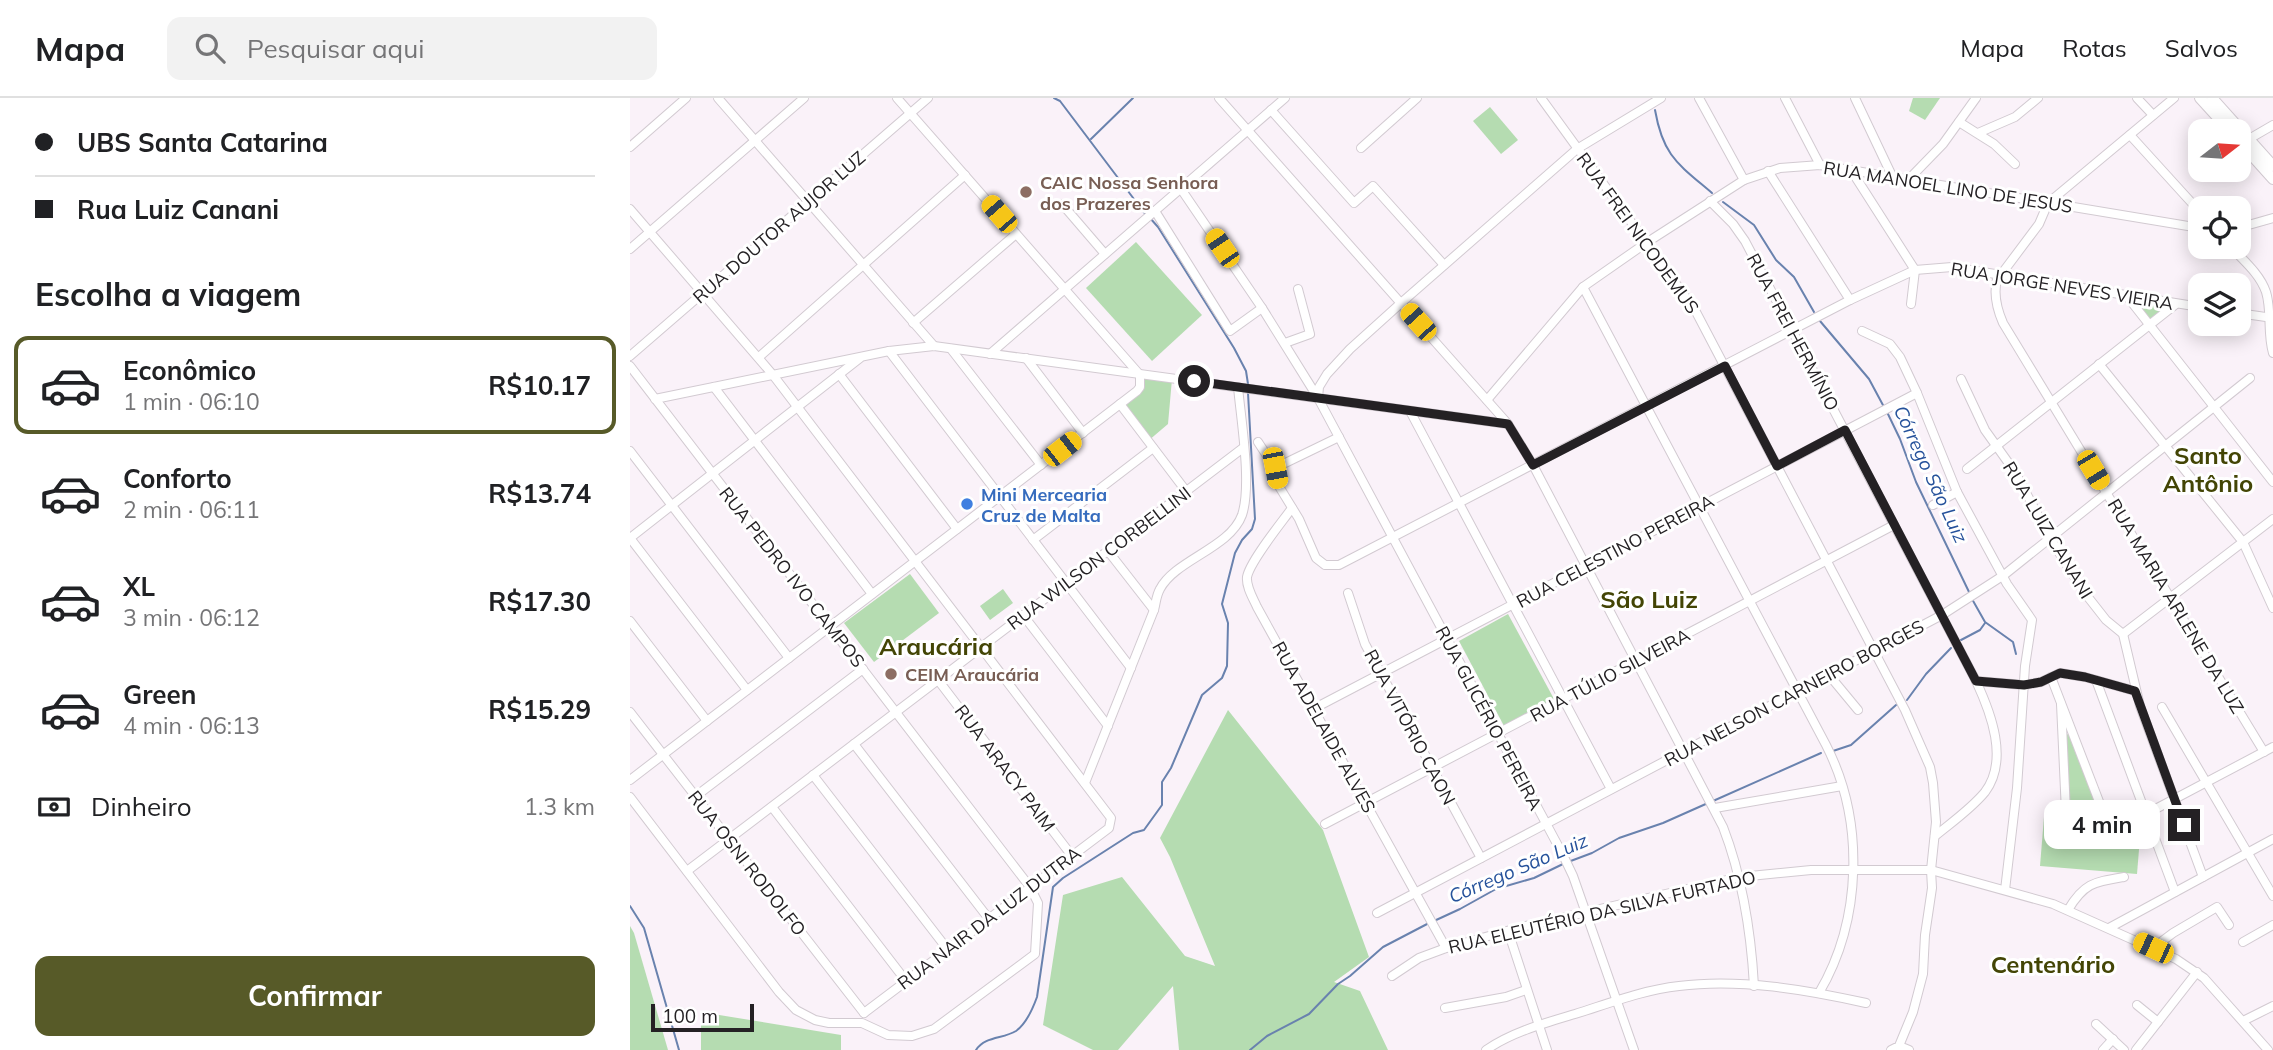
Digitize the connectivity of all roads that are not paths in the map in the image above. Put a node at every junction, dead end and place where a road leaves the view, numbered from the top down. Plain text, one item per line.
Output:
1 (686, 98) edge
2 (718, 98) edge
3 (804, 98) edge
4 (897, 98) edge
5 (928, 98) edge
6 (1219, 98) edge
7 (1285, 98) edge
8 (1541, 98) edge
9 (1661, 98) edge
10 (1699, 98) edge
11 (1785, 98) edge
12 (1855, 98) edge
13 (1976, 98) edge
14 (2038, 98) edge
15 (2137, 98) edge
16 (2174, 98) edge
17 (2200, 98) edge
18 (2212, 98) edge
19 (1415, 99) edge
20 (1271, 110) junction
21 (910, 113) junction
22 (2153, 115) junction
23 (2219, 119) edge
24 (2228, 119) edge
25 (1959, 122) junction
26 (2273, 125) edge
27 (1248, 131) junction
28 (1978, 133) junction
29 (2130, 135) junction
30 (2251, 136) edge
31 (755, 141) junction
32 (2251, 146) edge
33 (630, 147) edge
34 (1361, 148) dead end
35 (1577, 149) junction
36 (2251, 149) edge
37 (2015, 164) dead end
38 (1819, 165) junction
39 (2273, 166) edge
40 (1851, 170) junction
41 (1768, 171) junction
42 (965, 175) junction
43 (1893, 178) junction
44 (2273, 179) edge
45 (1744, 180) junction
46 (1908, 180) junction
47 (1181, 188) junction
48 (2188, 199) edge
49 (1710, 201) junction
50 (807, 202) junction
51 (2048, 203) junction
52 (1062, 204) dead end
53 (630, 209) edge
54 (1153, 213) junction
55 (2273, 218) edge
56 (2251, 224) edge
57 (2188, 226) edge
58 (650, 232) junction
59 (1016, 234) junction
60 (1646, 243) junction
61 (630, 249) edge
62 (1105, 254) junction
63 (2242, 259) edge
64 (863, 265) junction
65 (1444, 265) junction
66 (1915, 270) junction
67 (2000, 275) junction
68 (1583, 288) junction
69 (1065, 289) junction
70 (1298, 289) dead end
71 (703, 293) junction
72 (2126, 295) junction
73 (1850, 300) junction
74 (1401, 303) junction
75 (1911, 304) dead end
76 (2176, 304) junction
77 (2188, 306) edge
78 (1262, 308) junction
79 (2251, 315) edge
80 (2271, 317) edge
81 (913, 323) junction
82 (2149, 325) junction
83 (1792, 331) junction
84 (1862, 331) dead end
85 (1285, 344) junction
86 (934, 346) junction
87 (951, 349) junction
88 (889, 351) junction
89 (2273, 353) edge
90 (990, 354) junction
91 (630, 356) edge
92 (759, 357) junction
93 (861, 357) junction
94 (1026, 358) junction
95 (2099, 364) junction
96 (630, 366) edge
97 (1725, 366) junction
98 (839, 374) junction
99 (773, 375) junction
100 (1140, 375) junction
101 (2250, 378) dead end
102 (1961, 379) dead end
103 (714, 387) junction
104 (1240, 387) junction
105 (1917, 393) junction
106 (1318, 398) junction
107 (655, 399) junction
108 (1487, 400) junction
109 (2051, 402) junction
110 (1120, 404) junction
111 (797, 407) junction
112 (1646, 407) junction
113 (2214, 407) junction
114 (1410, 411) junction
115 (1508, 424) junction
116 (1845, 430) junction
117 (1083, 433) junction
118 (1339, 437) junction
119 (755, 440) junction
120 (1258, 442) dead end
121 (1995, 446) junction
122 (2164, 447) junction
123 (1153, 448) junction
124 (1243, 448) junction
125 (630, 451) edge
126 (1041, 465) junction
127 (1533, 465) junction
128 (1777, 466) junction
129 (1275, 468) junction
130 (1966, 469) dead end
131 (712, 474) junction
132 (2273, 481) edge
133 (1186, 491) junction
134 (1957, 492) junction
135 (2106, 492) junction
136 (1000, 496) junction
137 (1458, 504) junction
138 (1933, 505) dead end
139 (672, 506) junction
140 (1699, 507) junction
141 (1292, 508) junction
142 (2273, 519) edge
143 (1894, 525) junction
144 (957, 529) junction
145 (630, 538) edge
146 (1393, 538) junction
147 (2050, 538) junction
148 (1033, 540) junction
149 (2243, 542) junction
150 (1108, 551) junction
151 (915, 561) junction
152 (1827, 561) junction
153 (1587, 566) junction
154 (2004, 575) junction
155 (1066, 583) junction
156 (1348, 593) dead end
157 (872, 594) junction
158 (2170, 598) junction
159 (1748, 602) junction
160 (1512, 605) junction
161 (2273, 608) edge
162 (1154, 610) junction
163 (1023, 615) junction
164 (1942, 615) junction
165 (630, 621) edge
166 (830, 627) junction
167 (2123, 634) junction
168 (1447, 639) junction
169 (981, 647) junction
170 (1874, 651) junction
171 (789, 658) junction
172 (1637, 660) junction
173 (1131, 668) junction
174 (863, 669) junction
175 (1381, 674) junction
176 (1829, 675) junction
177 (2051, 677) junction
178 (938, 680) junction
179 (2096, 680) junction
180 (1976, 681) junction
181 (2024, 685) junction
182 (747, 690) junction
183 (2135, 691) junction
184 (1796, 692) junction
185 (1563, 699) junction
186 (2061, 704) junction
187 (2162, 707) dead end
188 (1313, 709) junction
189 (1858, 710) dead end
190 (630, 712) edge
191 (896, 712) junction
192 (707, 721) junction
193 (1108, 726) junction
194 (1498, 733) junction
195 (855, 744) junction
196 (2273, 747) edge
197 (1685, 751) junction
198 (2264, 752) junction
199 (663, 755) junction
200 (1432, 768) junction
201 (813, 775) junction
202 (630, 780) edge
203 (1085, 783) junction
204 (2205, 783) junction
205 (1842, 786) junction
206 (1611, 789) junction
207 (695, 796) junction
208 (630, 797) edge
209 (2174, 799) junction
210 (1365, 803) junction
211 (772, 807) junction
212 (1714, 807) junction
213 (2146, 814) junction
214 (2105, 817) junction
215 (1325, 824) dead end
216 (1546, 824) junction
217 (1935, 836) junction
218 (729, 839) junction
219 (2273, 839) edge
220 (2246, 853) junction
221 (1072, 856) junction
222 (1481, 858) junction
223 (1853, 869) junction
224 (1931, 870) junction
225 (687, 871) junction
226 (1740, 877) junction
227 (2124, 877) dead end
228 (2203, 877) junction
229 (1030, 887) junction
230 (2005, 890) junction
231 (2175, 892) junction
232 (1415, 893) junction
233 (2273, 896) edge
234 (2068, 910) junction
235 (1586, 912) junction
236 (1377, 913) dead end
237 (989, 919) junction
238 (2229, 925) dead end
239 (2273, 925) edge
240 (2109, 928) junction
241 (1508, 931) junction
242 (2243, 942) dead end
243 (1446, 948) junction
244 (2153, 948) junction
245 (948, 950) junction
246 (2197, 972) junction
247 (1392, 976) dead end
248 (906, 981) junction
249 (1754, 986) junction
250 (1526, 990) junction
251 (1819, 993) junction
252 (1617, 1000) junction
253 (1866, 1003) dead end
254 (2137, 1005) dead end
255 (2273, 1006) edge
256 (1445, 1008) dead end
257 (863, 1018) junction
258 (2243, 1021) junction
259 (2158, 1022) junction
260 (2096, 1024) dead end
261 (1538, 1026) junction
262 (2113, 1040) junction
263 (1895, 1048) edge
264 (2264, 1049) edge
265 (1486, 1050) edge
266 (1547, 1050) edge
267 (1634, 1050) edge
268 (1909, 1050) edge
269 (2103, 1050) edge
270 (2124, 1050) edge
271 (2136, 1050) edge

1 - 33 street
2 - 31 street
3 - 31 street
4 - 21 street
5 - 21 street, RUA DOUTOR AUJOR LUZ
6 - 27 street
7 - 20 street
8 - 35 street, RUA FREI NICODEMUS
9 - 35 street
10 - 45 street
11 - 38 street
12 - 43 street
13 - 25 street
14 - 28 street
15 - 22 street
16 - 22 street
17 - 23 main road
18 - 24 main road
19 - 34 street
20 - 27 street
20 - 65 street
21 - 42 street
21 - 50 street, RUA DOUTOR AUJOR LUZ
22 - 29 street
25 - 28 street
25 - 46 street
26 - 30 street
27 - 47 street
27 - 74 street
28 - 37 street
29 - 48 street
29 - 51 street
31 - 50 street
31 - 58 street
32 - 39 main road
35 - 60 street, RUA FREI NICODEMUS
35 - 65 street
36 - 44 main road
38 - 40 street, RUA MANOEL LINO DE JESUS
38 - 41 street, RUA MANOEL LINO DE JESUS
40 - 43 street, RUA MANOEL LINO DE JESUS
40 - 66 street
41 - 45 street, RUA MANOEL LINO DE JESUS
41 - 73 street
42 - 59 street
42 - 64 street
43 - 46 street, RUA MANOEL LINO DE JESUS
45 - 49 street, RUA MANOEL LINO DE JESUS
46 - 51 street, RUA MANOEL LINO DE JESUS
47 - 54 street
47 - 78 street, RUA GLICÉRIO PEREIRA
49 - 60 street, RUA MANOEL LINO DE JESUS
49 - 83 street, RUA FREI HERMÍNIO
50 - 64 street
50 - 71 street, RUA DOUTOR AUJOR LUZ
51 - 57 street, RUA MANOEL LINO DE JESUS
51 - 67 street
52 - 62 street
53 - 58 street
54 - 62 street
54 - 78 street
55 - 56 street
58 - 61 street
58 - 71 street
59 - 69 street
59 - 81 street
60 - 68 street, RUA MANOEL LINO DE JESUS
60 - 97 street, RUA FREI NICODEMUS
62 - 69 street
63 - 80 street
64 - 81 street
64 - 92 street
65 - 74 street
66 - 67 street, RUA JORGE NEVES VIEIRA
66 - 73 street, RUA JORGE NEVES VIEIRA
66 - 75 street
67 - 72 street, RUA JORGE NEVES VIEIRA
67 - 109 street, RUA MARIA ARLENE DA LUZ
68 - 108 street, RUA MANOEL LINO DE JESUS
68 - 112 street
69 - 90 street
69 - 100 street
70 - 85 street
71 - 91 street, RUA DOUTOR AUJOR LUZ
71 - 92 street
72 - 76 street, RUA JORGE NEVES VIEIRA
72 - 82 street
73 - 83 street, RUA JORGE NEVES VIEIRA
74 - 106 street
74 - 108 street
76 - 77 street, RUA JORGE NEVES VIEIRA
76 - 82 street
78 - 85 street, RUA GLICÉRIO PEREIRA
79 - 80 street
80 - 89 street
81 - 86 street
82 - 95 street
82 - 113 street
83 - 97 street, RUA JORGE NEVES VIEIRA
83 - 116 street, RUA FREI HERMÍNIO
84 - 105 street
85 - 106 street, RUA GLICÉRIO PEREIRA
86 - 87 street
86 - 88 street
87 - 90 street
87 - 126 street
88 - 93 street
88 - 136 street
90 - 94 street
92 - 99 street
93 - 98 street
93 - 99 street
94 - 100 street
94 - 117 street
95 - 109 street
95 - 122 street
96 - 107 street, RUA PEDRO IVO CAMPOS
97 - 112 street, RUA JORGE NEVES VIEIRA
97 - 128 street, RUA FREI NICODEMUS
98 - 111 street
98 - 144 street
99 - 103 street
99 - 111 street
100 - 104 street
100 - 110 street
101 - 113 street, RUA NELSON CARNEIRO BORGES
102 - 121 street, RUA LUIZ CANANI
103 - 107 street
103 - 119 street
104 - 106 street
104 - 124 street
105 - 116 street, RUA CELESTINO PEREIRA
105 - 134 street
106 - 114 street
106 - 118 street, RUA GLICÉRIO PEREIRA
107 - 131 street, RUA PEDRO IVO CAMPOS
108 - 115 street
109 - 121 street
109 - 135 street, RUA MARIA ARLENE DA LUZ
110 - 117 street
110 - 123 street
111 - 119 street
111 - 151 street
112 - 127 street, RUA JORGE NEVES VIEIRA
112 - 140 street
113 - 122 street, RUA NELSON CARNEIRO BORGES
113 - 132 street
114 - 115 street
114 - 137 street
115 - 127 street
116 - 128 street, RUA CELESTINO PEREIRA
116 - 143 street, RUA FREI HERMÍNIO
117 - 126 street
118 - 129 street
118 - 146 street, RUA GLICÉRIO PEREIRA
119 - 131 street
119 - 157 street
120 - 129 street
121 - 130 street
121 - 147 street, RUA LUIZ CANANI
122 - 135 street, RUA NELSON CARNEIRO BORGES
122 - 149 street
123 - 133 street
123 - 148 street
124 - 133 street, RUA WILSON CORBELLINI
124 - 162 street
125 - 139 street
126 - 136 street
127 - 137 street, RUA JORGE NEVES VIEIRA
127 - 153 street
128 - 140 street, RUA CELESTINO PEREIRA
128 - 152 street, RUA FREI NICODEMUS
129 - 141 street
131 - 139 street
131 - 166 street, RUA PEDRO IVO CAMPOS
133 - 150 street, RUA WILSON CORBELLINI
134 - 138 street
134 - 154 street
135 - 147 street, RUA NELSON CARNEIRO BORGES
135 - 158 street, RUA MARIA ARLENE DA LUZ
136 - 144 street
136 - 148 street
137 - 146 street, RUA JORGE NEVES VIEIRA
137 - 160 street
139 - 145 street
139 - 171 street
140 - 153 street, RUA CELESTINO PEREIRA
140 - 159 street
141 - 146 street, RUA JORGE NEVES VIEIRA
141 - 188 street, RUA ADELAIDE ALVES
142 - 149 street
143 - 152 street, RUA TÚLIO SILVEIRA
143 - 164 street, RUA FREI HERMÍNIO
144 - 151 street
145 - 182 street
146 - 168 street, RUA GLICÉRIO PEREIRA
147 - 154 street, RUA NELSON CARNEIRO BORGES
147 - 167 street, RUA LUIZ CANANI
148 - 155 street
149 - 158 street
149 - 161 street
150 - 155 street, RUA WILSON CORBELLINI
150 - 162 street
151 - 157 street
151 - 169 street
152 - 159 street, RUA TÚLIO SILVEIRA
152 - 170 street, RUA FREI NICODEMUS
153 - 160 street, RUA CELESTINO PEREIRA
153 - 172 street
154 - 164 street, RUA NELSON CARNEIRO BORGES
154 - 181 street
155 - 163 street, RUA WILSON CORBELLINI
155 - 173 street
156 - 175 street, RUA VITÓRIO CAON
157 - 166 street
158 - 167 street
158 - 198 street, RUA MARIA ARLENE DA LUZ
159 - 172 street, RUA TÚLIO SILVEIRA
159 - 184 street
160 - 168 street, RUA CELESTINO PEREIRA
160 - 185 street
162 - 173 street
163 - 169 street, RUA WILSON CORBELLINI
163 - 193 street
164 - 170 street, RUA NELSON CARNEIRO BORGES
164 - 180 street, RUA FREI HERMÍNIO
165 - 192 street
166 - 171 street
166 - 174 street, RUA PEDRO IVO CAMPOS
167 - 183 street
168 - 175 street, RUA CELESTINO PEREIRA
168 - 194 street, RUA GLICÉRIO PEREIRA
169 - 178 street, RUA WILSON CORBELLINI
169 - 203 street
170 - 176 street, RUA NELSON CARNEIRO BORGES
170 - 217 street, RUA FREI NICODEMUS
171 - 182 street
172 - 185 street, RUA TÚLIO SILVEIRA
172 - 197 street
173 - 193 street
174 - 191 street, RUA PEDRO IVO CAMPOS
174 - 207 street
175 - 188 street, RUA CELESTINO PEREIRA
175 - 200 street, RUA VITÓRIO CAON
176 - 184 street, RUA NELSON CARNEIRO BORGES
176 - 189 street
177 - 179 street
177 - 181 street
177 - 186 street
178 - 191 street, RUA WILSON CORBELLINI
178 - 221 street, RUA ARACY PAIM
179 - 183 street
179 - 213 street
180 - 181 street
180 - 217 street, RUA FREI HERMÍNIO
181 - 230 street
182 - 192 street
183 - 209 street
184 - 197 street, RUA NELSON CARNEIRO BORGES
184 - 205 street
185 - 194 street, RUA TÚLIO SILVEIRA
185 - 206 street
186 - 214 street
186 - 214 street
187 - 204 street
188 - 210 street, RUA ADELAIDE ALVES
190 - 199 street, RUA OSNI RODOLFO
191 - 195 street, RUA WILSON CORBELLINI
191 - 229 street, RUA PEDRO IVO CAMPOS
192 - 199 street
193 - 203 street
194 - 200 street, RUA TÚLIO SILVEIRA
194 - 216 street, RUA GLICÉRIO PEREIRA
195 - 201 street, RUA WILSON CORBELLINI
195 - 237 street
196 - 198 street
197 - 206 street, RUA NELSON CARNEIRO BORGES
197 - 212 street
198 - 204 street
199 - 202 street
199 - 207 street, RUA OSNI RODOLFO
200 - 210 street, RUA TÚLIO SILVEIRA
200 - 222 street, RUA VITÓRIO CAON
201 - 211 street, RUA WILSON CORBELLINI
201 - 245 street
203 - 221 street, RUA NAIR DA LUZ DUTRA
204 - 209 street
204 - 220 street
205 - 212 street
205 - 223 street
206 - 216 street, RUA NELSON CARNEIRO BORGES
207 - 218 street, RUA OSNI RODOLFO
208 - 225 street
209 - 213 street
209 - 228 street
210 - 215 street, RUA TÚLIO SILVEIRA
210 - 232 street, RUA ADELAIDE ALVES
211 - 218 street, RUA WILSON CORBELLINI
211 - 248 street
212 - 226 street
213 - 214 street
213 - 231 street
216 - 222 street, RUA NELSON CARNEIRO BORGES
216 - 235 street, RUA GLICÉRIO PEREIRA
217 - 224 street, RUA FREI NICODEMUS
218 - 225 street, RUA WILSON CORBELLINI
218 - 257 street, RUA OSNI RODOLFO
219 - 220 street
220 - 228 street
220 - 233 street
221 - 229 street, RUA NAIR DA LUZ DUTRA
222 - 232 street, RUA NELSON CARNEIRO BORGES
223 - 224 street, RUA ELEUTÉRIO DA SILVA FURTADO
223 - 226 street, RUA ELEUTÉRIO DA SILVA FURTADO
223 - 251 street
224 - 230 street, RUA ELEUTÉRIO DA SILVA FURTADO
224 - 263 street, RUA FREI NICODEMUS
225 - 257 street
226 - 235 street, RUA ELEUTÉRIO DA SILVA FURTADO
226 - 249 street
227 - 234 street
228 - 231 street
229 - 237 street, RUA NAIR DA LUZ DUTRA
229 - 257 street
230 - 234 street, RUA ELEUTÉRIO DA SILVA FURTADO
231 - 240 street
232 - 236 street, RUA NELSON CARNEIRO BORGES
232 - 243 street, RUA ADELAIDE ALVES
234 - 240 street, RUA ELEUTÉRIO DA SILVA FURTADO
235 - 241 street, RUA ELEUTÉRIO DA SILVA FURTADO
235 - 252 street, RUA GLICÉRIO PEREIRA
237 - 245 street, RUA NAIR DA LUZ DUTRA
238 - 244 street
239 - 242 street
240 - 244 street, RUA ELEUTÉRIO DA SILVA FURTADO
241 - 243 street, RUA ELEUTÉRIO DA SILVA FURTADO
241 - 250 street
243 - 247 street, RUA ELEUTÉRIO DA SILVA FURTADO
244 - 246 street, RUA ELEUTÉRIO DA SILVA FURTADO
245 - 248 street, RUA NAIR DA LUZ DUTRA
246 - 258 street, RUA ELEUTÉRIO DA SILVA FURTADO
246 - 259 street
248 - 257 street, RUA NAIR DA LUZ DUTRA
249 - 251 street
249 - 252 street
250 - 256 street
250 - 261 street
251 - 253 street
252 - 261 street
252 - 267 street, RUA GLICÉRIO PEREIRA
254 - 259 street
255 - 258 street
258 - 264 street, RUA ELEUTÉRIO DA SILVA FURTADO
259 - 271 street
260 - 262 street
261 - 265 street
261 - 266 street
262 - 269 street
262 - 270 street
263 - 268 street

